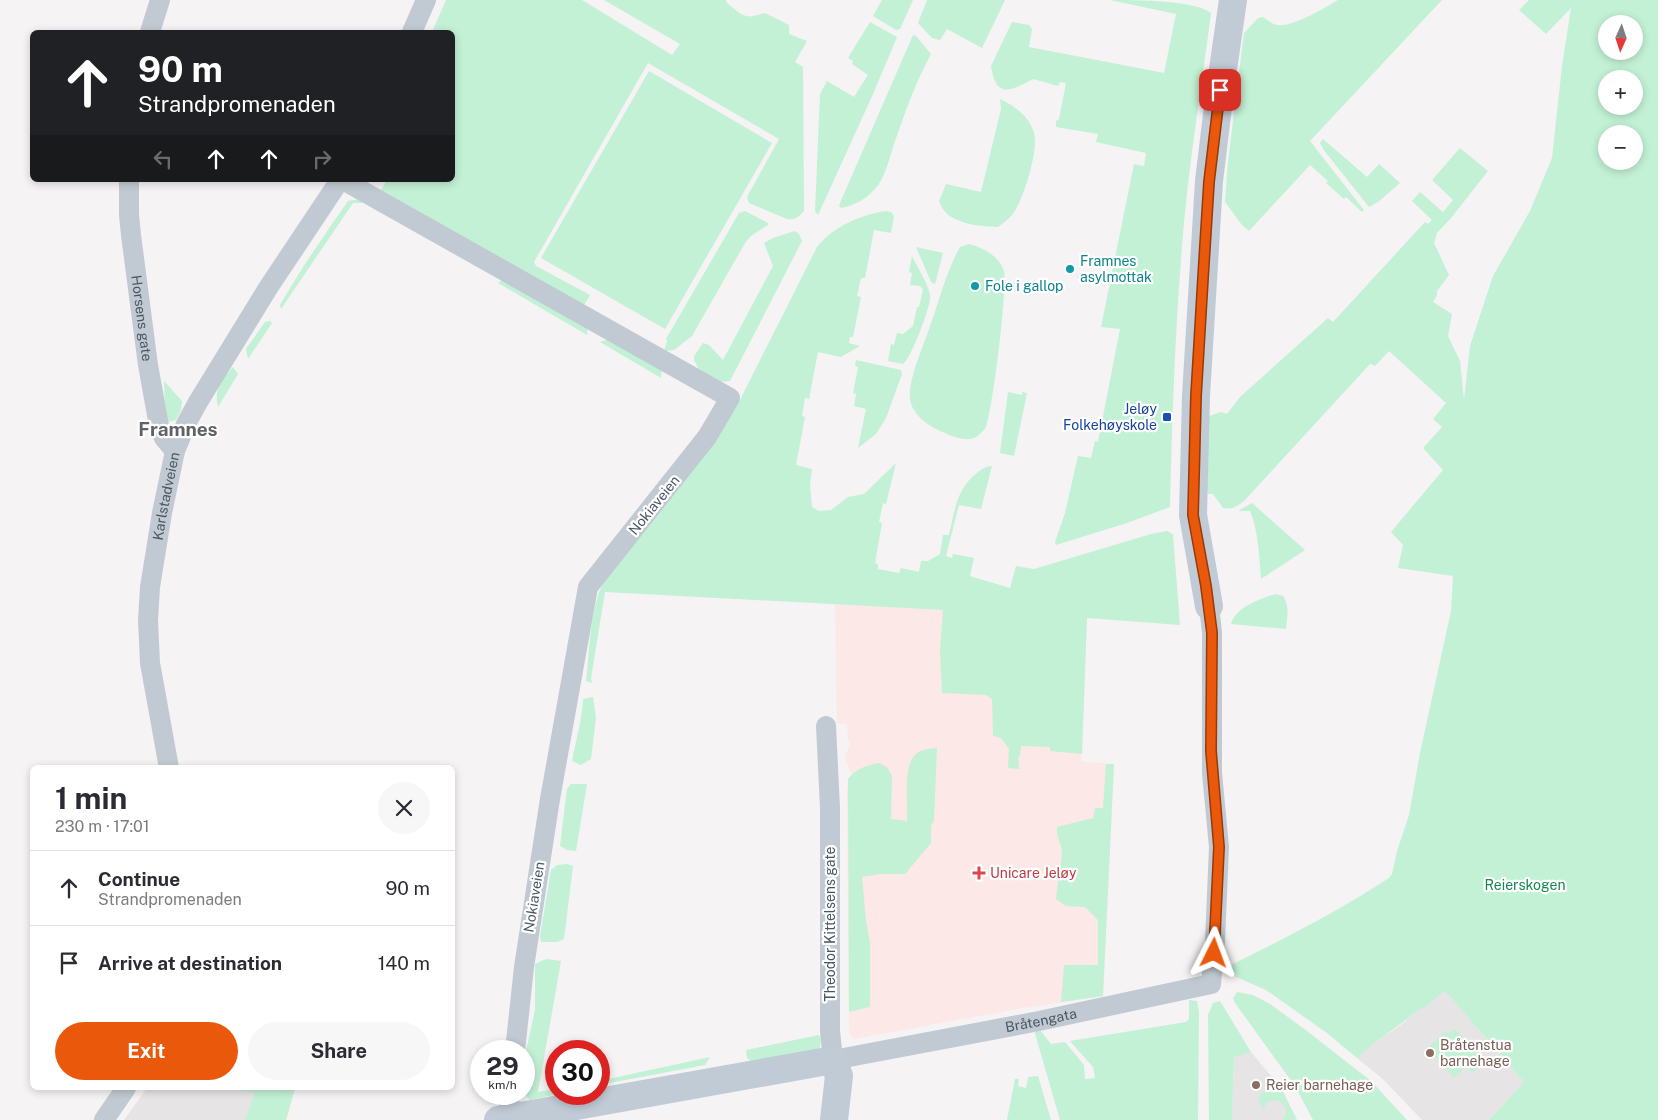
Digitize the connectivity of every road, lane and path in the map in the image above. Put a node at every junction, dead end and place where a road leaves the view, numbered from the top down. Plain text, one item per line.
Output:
1 (160, 0) edge
2 (426, 0) edge
3 (1234, 0) edge
4 (151, 30) edge
5 (413, 30) edge
6 (130, 182) edge
7 (341, 182) edge
8 (346, 182) edge
9 (175, 451) junction
10 (1209, 606) joint
11 (826, 726) dead end
12 (168, 765) edge
13 (516, 1040) edge
14 (833, 1060) junction
15 (125, 1090) edge
16 (506, 1113) edge
17 (104, 1120) edge
18 (834, 1120) edge

1 - 4 street
2 - 5 street
3 - 10 street
6 - 9 street, Horsens gate
7 - 9 street, Karlstadveien
8 - 13 street, Nokiaveien
9 - 12 street, Karlstadveien
10 - 14 street, Bråtengata
11 - 14 street, Theodor Kittelsens gate
14 - 16 street, Bråtengata
14 - 18 street, Theodor Kittelsens gate
15 - 17 street

